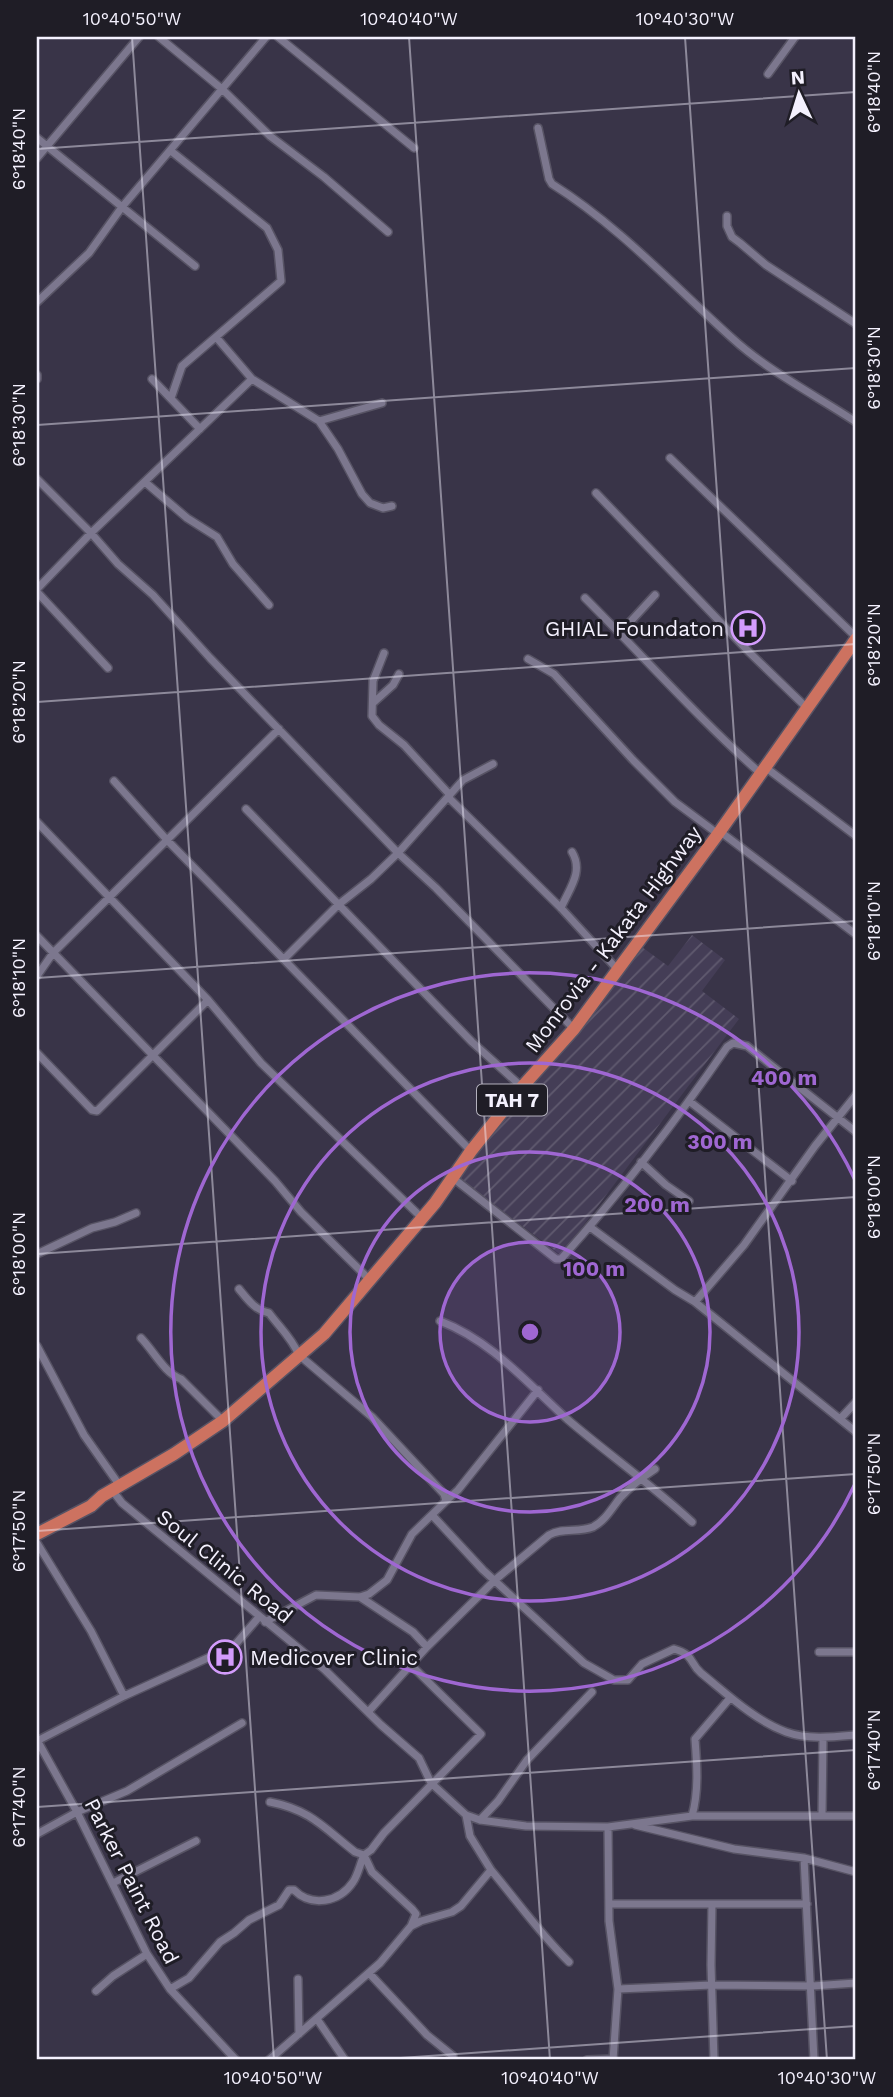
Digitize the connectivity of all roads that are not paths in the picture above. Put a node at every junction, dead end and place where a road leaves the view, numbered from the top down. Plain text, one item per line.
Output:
1 (139, 37) edge
2 (159, 37) edge
3 (266, 37) edge
4 (278, 37) edge
5 (795, 37) edge
6 (768, 74) dead end
7 (222, 89) junction
8 (538, 128) dead end
9 (37, 138) edge
10 (47, 146) junction
11 (414, 148) dead end
12 (171, 151) junction
13 (37, 158) edge
14 (122, 207) junction
15 (727, 216) dead end
16 (388, 232) dead end
17 (195, 266) dead end
18 (37, 302) edge
19 (856, 324) edge
20 (216, 337) junction
21 (152, 379) dead end
22 (252, 379) junction
23 (171, 398) junction
24 (382, 403) dead end
25 (319, 421) junction
26 (856, 422) edge
27 (200, 429) junction
28 (670, 458) dead end
29 (37, 480) edge
30 (145, 482) junction
31 (596, 493) dead end
32 (392, 506) dead end
33 (91, 533) junction
34 (37, 590) edge
35 (655, 595) dead end
36 (585, 598) dead end
37 (269, 605) dead end
38 (620, 633) junction
39 (856, 638) edge
40 (384, 653) dead end
41 (528, 659) dead end
42 (108, 668) dead end
43 (399, 674) dead end
44 (373, 703) junction
45 (807, 708) junction
46 (279, 729) junction
47 (494, 764) dead end
48 (763, 770) junction
49 (114, 781) dead end
50 (450, 797) junction
51 (246, 809) dead end
52 (37, 822) edge
53 (718, 834) junction
54 (856, 836) edge
55 (167, 839) junction
56 (572, 852) dead end
57 (398, 853) junction
58 (111, 897) junction
59 (338, 905) junction
60 (561, 908) junction
61 (854, 933) dead end
62 (37, 936) edge
63 (52, 953) junction
64 (284, 959) junction
65 (618, 970) junction
66 (37, 976) edge
67 (208, 1000) junction
68 (574, 1029) junction
69 (37, 1053) edge
70 (151, 1056) junction
71 (522, 1087) junction
72 (856, 1095) edge
73 (689, 1101) junction
74 (838, 1118) junction
75 (856, 1132) edge
76 (471, 1151) junction
77 (641, 1162) junction
78 (453, 1178) junction
79 (792, 1181) junction
80 (689, 1201) dead end
81 (136, 1213) dead end
82 (421, 1217) junction
83 (590, 1227) junction
84 (37, 1254) edge
85 (370, 1280) junction
86 (239, 1289) dead end
87 (695, 1302) junction
88 (440, 1321) dead end
89 (141, 1338) dead end
90 (37, 1346) edge
91 (299, 1355) junction
92 (538, 1390) junction
93 (856, 1402) edge
94 (840, 1419) junction
95 (223, 1421) junction
96 (856, 1432) edge
97 (655, 1469) dead end
98 (639, 1479) junction
99 (111, 1491) junction
100 (446, 1502) junction
101 (432, 1515) junction
102 (692, 1522) dead end
103 (37, 1526) edge
104 (37, 1534) edge
105 (37, 1544) edge
106 (495, 1580) junction
107 (360, 1597) junction
108 (262, 1619) junction
109 (427, 1647) junction
110 (818, 1652) dead end
111 (856, 1652) edge
112 (412, 1665) junction
113 (592, 1692) dead end
114 (124, 1696) junction
115 (730, 1698) junction
116 (369, 1711) junction
117 (242, 1723) dead end
118 (856, 1735) edge
119 (823, 1738) junction
120 (37, 1740) edge
121 (432, 1783) junction
122 (270, 1802) dead end
123 (77, 1812) junction
124 (466, 1815) junction
125 (692, 1816) junction
126 (822, 1816) junction
127 (856, 1816) edge
128 (480, 1820) junction
129 (631, 1825) junction
130 (608, 1827) junction
131 (37, 1834) edge
132 (196, 1841) dead end
133 (364, 1855) junction
134 (804, 1858) junction
135 (491, 1870) junction
136 (856, 1872) edge
137 (113, 1883) junction
138 (609, 1904) junction
139 (712, 1904) junction
140 (807, 1904) junction
141 (411, 1926) junction
142 (147, 1954) junction
143 (569, 1962) dead end
144 (369, 1973) junction
145 (298, 1979) dead end
146 (856, 1983) edge
147 (712, 1985) junction
148 (812, 1986) junction
149 (170, 1989) junction
150 (618, 1989) junction
151 (96, 1991) dead end
152 (317, 2019) junction
153 (299, 2034) junction
154 (453, 2056) dead end
155 (236, 2060) edge
156 (269, 2060) edge
157 (345, 2060) edge
158 (587, 2060) edge
159 (613, 2060) edge
160 (714, 2060) edge
161 (814, 2060) edge

1 - 10 street
2 - 7 street
3 - 7 street
4 - 11 street
5 - 6 street
7 - 12 street
7 - 16 street
8 - 26 street
9 - 10 street
10 - 13 street
10 - 14 street
12 - 14 street
12 - 20 street
14 - 17 street
14 - 18 street
15 - 19 street
20 - 22 street
20 - 23 street
21 - 23 street
22 - 25 street
22 - 27 street
23 - 27 street
24 - 25 street
25 - 32 street
27 - 30 street
28 - 39 street
29 - 33 street
30 - 33 street
30 - 37 street
31 - 45 street
33 - 34 street
33 - 46 street
34 - 42 street
35 - 38 street
36 - 38 street
38 - 48 street
39 - 45 highway, Monrovia - Kakata Highway / TAH 7
40 - 44 street
41 - 53 street
43 - 44 street
44 - 50 street
45 - 48 highway, Monrovia - Kakata Highway / TAH 7
46 - 55 street
46 - 57 street
47 - 50 street
48 - 53 highway, Monrovia - Kakata Highway / TAH 7
48 - 54 street
49 - 55 street
50 - 57 street
50 - 60 street
51 - 59 street
52 - 58 street
53 - 61 street
53 - 65 highway, Monrovia - Kakata Highway / TAH 7
55 - 58 street
55 - 64 street
56 - 60 street
57 - 59 street
57 - 68 street
58 - 63 street
58 - 67 street
59 - 64 street
59 - 71 street
60 - 65 street
62 - 63 street
63 - 66 street
63 - 70 street
64 - 76 street
65 - 68 highway, Monrovia - Kakata Highway / TAH 7
67 - 70 street
67 - 82 street
68 - 71 highway, Monrovia - Kakata Highway / TAH 7
69 - 70 street
70 - 85 street
71 - 76 highway, Monrovia - Kakata Highway / TAH 7
72 - 74 street
73 - 74 street
73 - 77 street
73 - 79 street
74 - 75 street
74 - 79 street
76 - 78 highway, Monrovia - Kakata Highway / TAH 7
77 - 80 street
77 - 83 street
78 - 82 highway, Monrovia - Kakata Highway / TAH 7
78 - 83 street
79 - 87 street
81 - 84 street
82 - 85 highway, Monrovia - Kakata Highway / TAH 7
83 - 87 street
85 - 91 highway, Monrovia - Kakata Highway / TAH 7
86 - 91 street
87 - 94 street
88 - 92 street
89 - 95 street
90 - 99 street, Soul Clinic Road
91 - 95 highway, Monrovia - Kakata Highway / TAH 7
91 - 100 street
92 - 98 street
92 - 100 street
93 - 94 street
94 - 96 street
95 - 99 highway, Monrovia - Kakata Highway / TAH 7
97 - 98 street
98 - 102 street
98 - 106 street
99 - 103 highway, Monrovia - Kakata Highway / TAH 7
99 - 104 highway, Monrovia - Kakata Highway / TAH 7
99 - 108 street, Soul Clinic Road
100 - 101 street
101 - 106 street
101 - 107 street
105 - 114 street
106 - 109 street
106 - 115 street
107 - 108 street
107 - 109 street
108 - 114 street
108 - 116 street, Soul Clinic Road
109 - 112 street
110 - 111 street
112 - 116 street
112 - 121 street
113 - 128 street
114 - 120 street
115 - 119 street
115 - 125 street
116 - 121 street, Soul Clinic Road
117 - 123 street
118 - 119 street
119 - 126 street
120 - 123 street, Parker Paint Road
121 - 124 street, Soul Clinic Road
121 - 133 street
122 - 133 street
123 - 131 street
123 - 137 street, Parker Paint Road
124 - 128 street, Soul Clinic Road
124 - 135 street
125 - 126 street
125 - 129 street
126 - 127 street
128 - 130 street, Soul Clinic Road
129 - 130 street, Soul Clinic Road
129 - 134 street
130 - 138 street
132 - 137 street
133 - 141 street
133 - 149 street
134 - 136 street
134 - 140 street
135 - 141 street
135 - 143 street
137 - 142 street, Parker Paint Road
138 - 139 street
138 - 150 street
139 - 140 street
139 - 147 street
140 - 148 street
141 - 144 street
142 - 149 street, Parker Paint Road
142 - 151 street
144 - 152 street
144 - 154 street
145 - 153 street
146 - 148 street
147 - 148 street
147 - 150 street
147 - 160 street
148 - 161 street
149 - 155 street, Parker Paint Road
150 - 159 street
152 - 153 street
152 - 157 street
153 - 156 street
158 - 159 street

